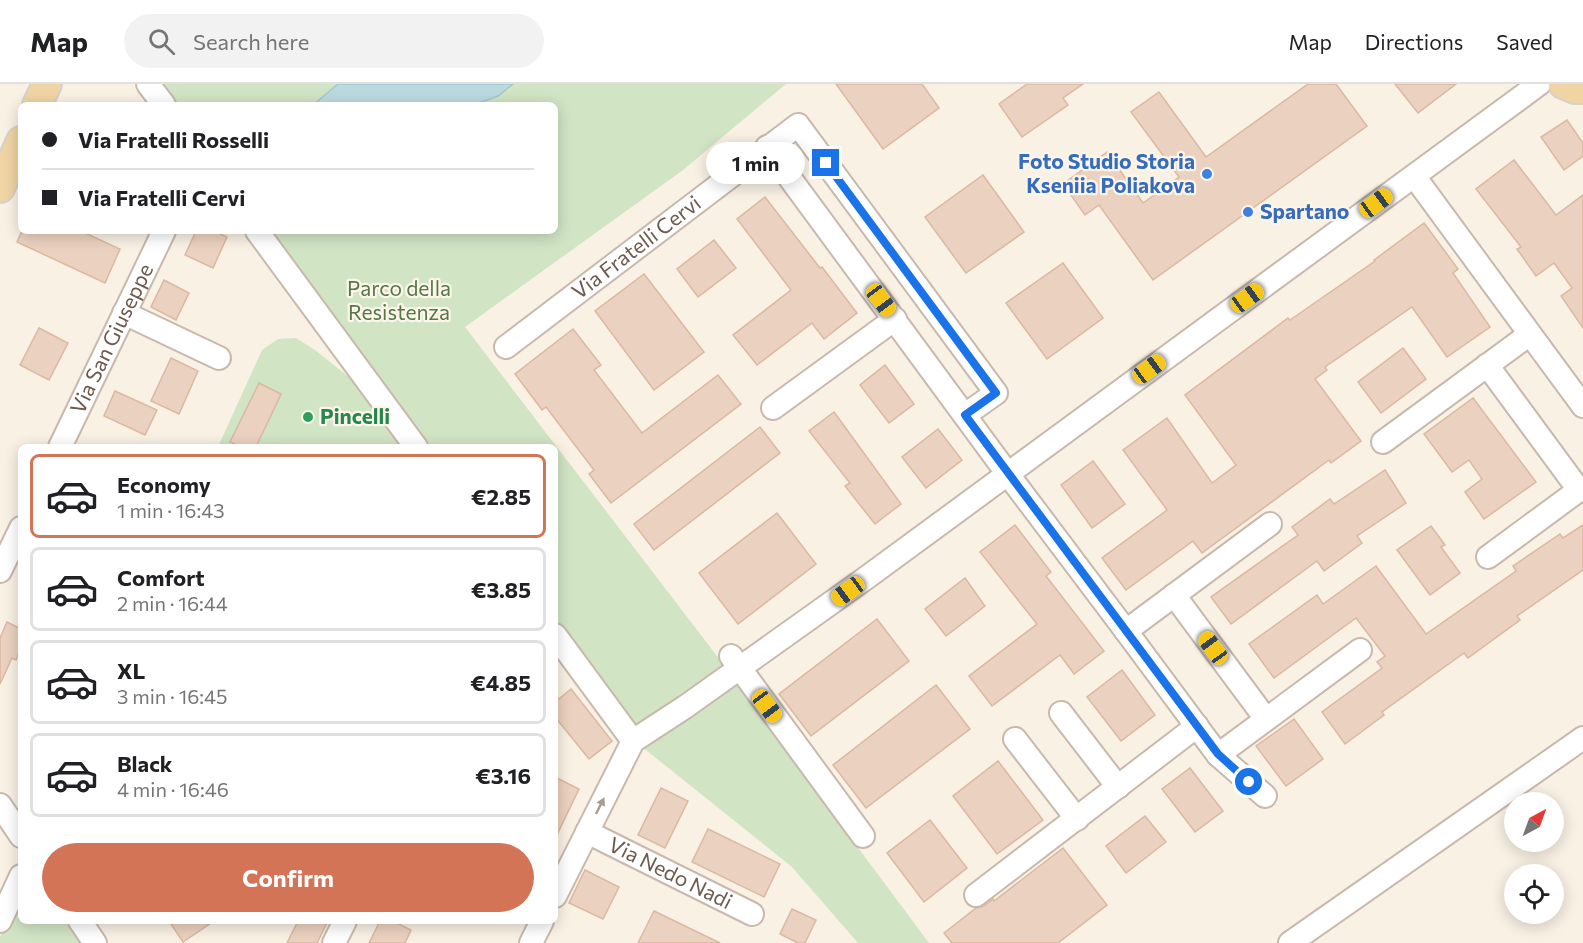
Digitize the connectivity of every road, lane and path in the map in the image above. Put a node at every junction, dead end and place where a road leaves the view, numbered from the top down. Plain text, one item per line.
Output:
1 (46, 84) edge
2 (148, 84) edge
3 (1539, 84) edge
4 (1563, 84) edge
5 (1583, 89) edge
6 (38, 102) edge
7 (162, 102) edge
8 (18, 147) edge
9 (767, 147) junction
10 (1413, 176) junction
11 (2, 180) edge
12 (163, 234) edge
13 (258, 234) edge
14 (124, 313) junction
15 (895, 320) junction
16 (1530, 334) junction
17 (506, 346) dead end
18 (219, 358) dead end
19 (1487, 365) junction
20 (1583, 406) edge
21 (773, 408) dead end
22 (965, 415) junction
23 (1383, 442) dead end
24 (61, 444) edge
25 (414, 444) edge
26 (1007, 473) junction
27 (1581, 489) edge
28 (1270, 524) dead end
29 (18, 534) edge
30 (1488, 557) dead end
31 (0, 571) edge
32 (1174, 595) junction
33 (1126, 630) junction
34 (558, 639) edge
35 (1360, 650) dead end
36 (735, 662) junction
37 (1061, 713) dead end
38 (1266, 719) junction
39 (1197, 726) junction
40 (1583, 738) edge
41 (1016, 739) dead end
42 (633, 741) junction
43 (1218, 754) junction
44 (1118, 787) junction
45 (1264, 796) dead end
46 (0, 805) edge
47 (1077, 819) junction
48 (18, 832) edge
49 (587, 832) junction
50 (863, 836) dead end
51 (18, 882) edge
52 (558, 890) edge
53 (976, 895) dead end
54 (752, 914) dead end
55 (0, 921) edge
56 (82, 924) edge
57 (344, 924) edge
58 (540, 924) edge
59 (96, 943) edge
60 (334, 943) edge
61 (531, 943) edge
62 (1290, 943) edge

1 - 6 main road
2 - 7 street
3 - 10 street
4 - 5 main road
8 - 11 main road
9 - 15 street
9 - 17 street, Via Fratelli Cervi
9 - 22 street, Via Fratelli Cervi
10 - 16 street
10 - 26 street
12 - 14 street, Via San Giuseppe
13 - 25 street
14 - 18 street
14 - 24 street, Via San Giuseppe
15 - 21 street
15 - 22 street
16 - 19 street
16 - 20 street
19 - 23 street
19 - 27 street
22 - 26 street
26 - 33 street
26 - 36 street
27 - 30 street
28 - 32 street
29 - 31 street
32 - 33 street
32 - 38 street
33 - 39 street
34 - 42 street
35 - 38 street
36 - 42 street
36 - 50 street
37 - 44 street
38 - 43 street
39 - 43 street
39 - 44 street
40 - 62 street
41 - 47 street
49 -> 42 street
43 - 45 street
44 - 47 street
46 - 48 street
47 - 53 street
49 - 52 street
49 - 54 street, Via Nedo Nadi
51 - 55 street
56 - 59 street
57 - 60 street
58 - 61 street

